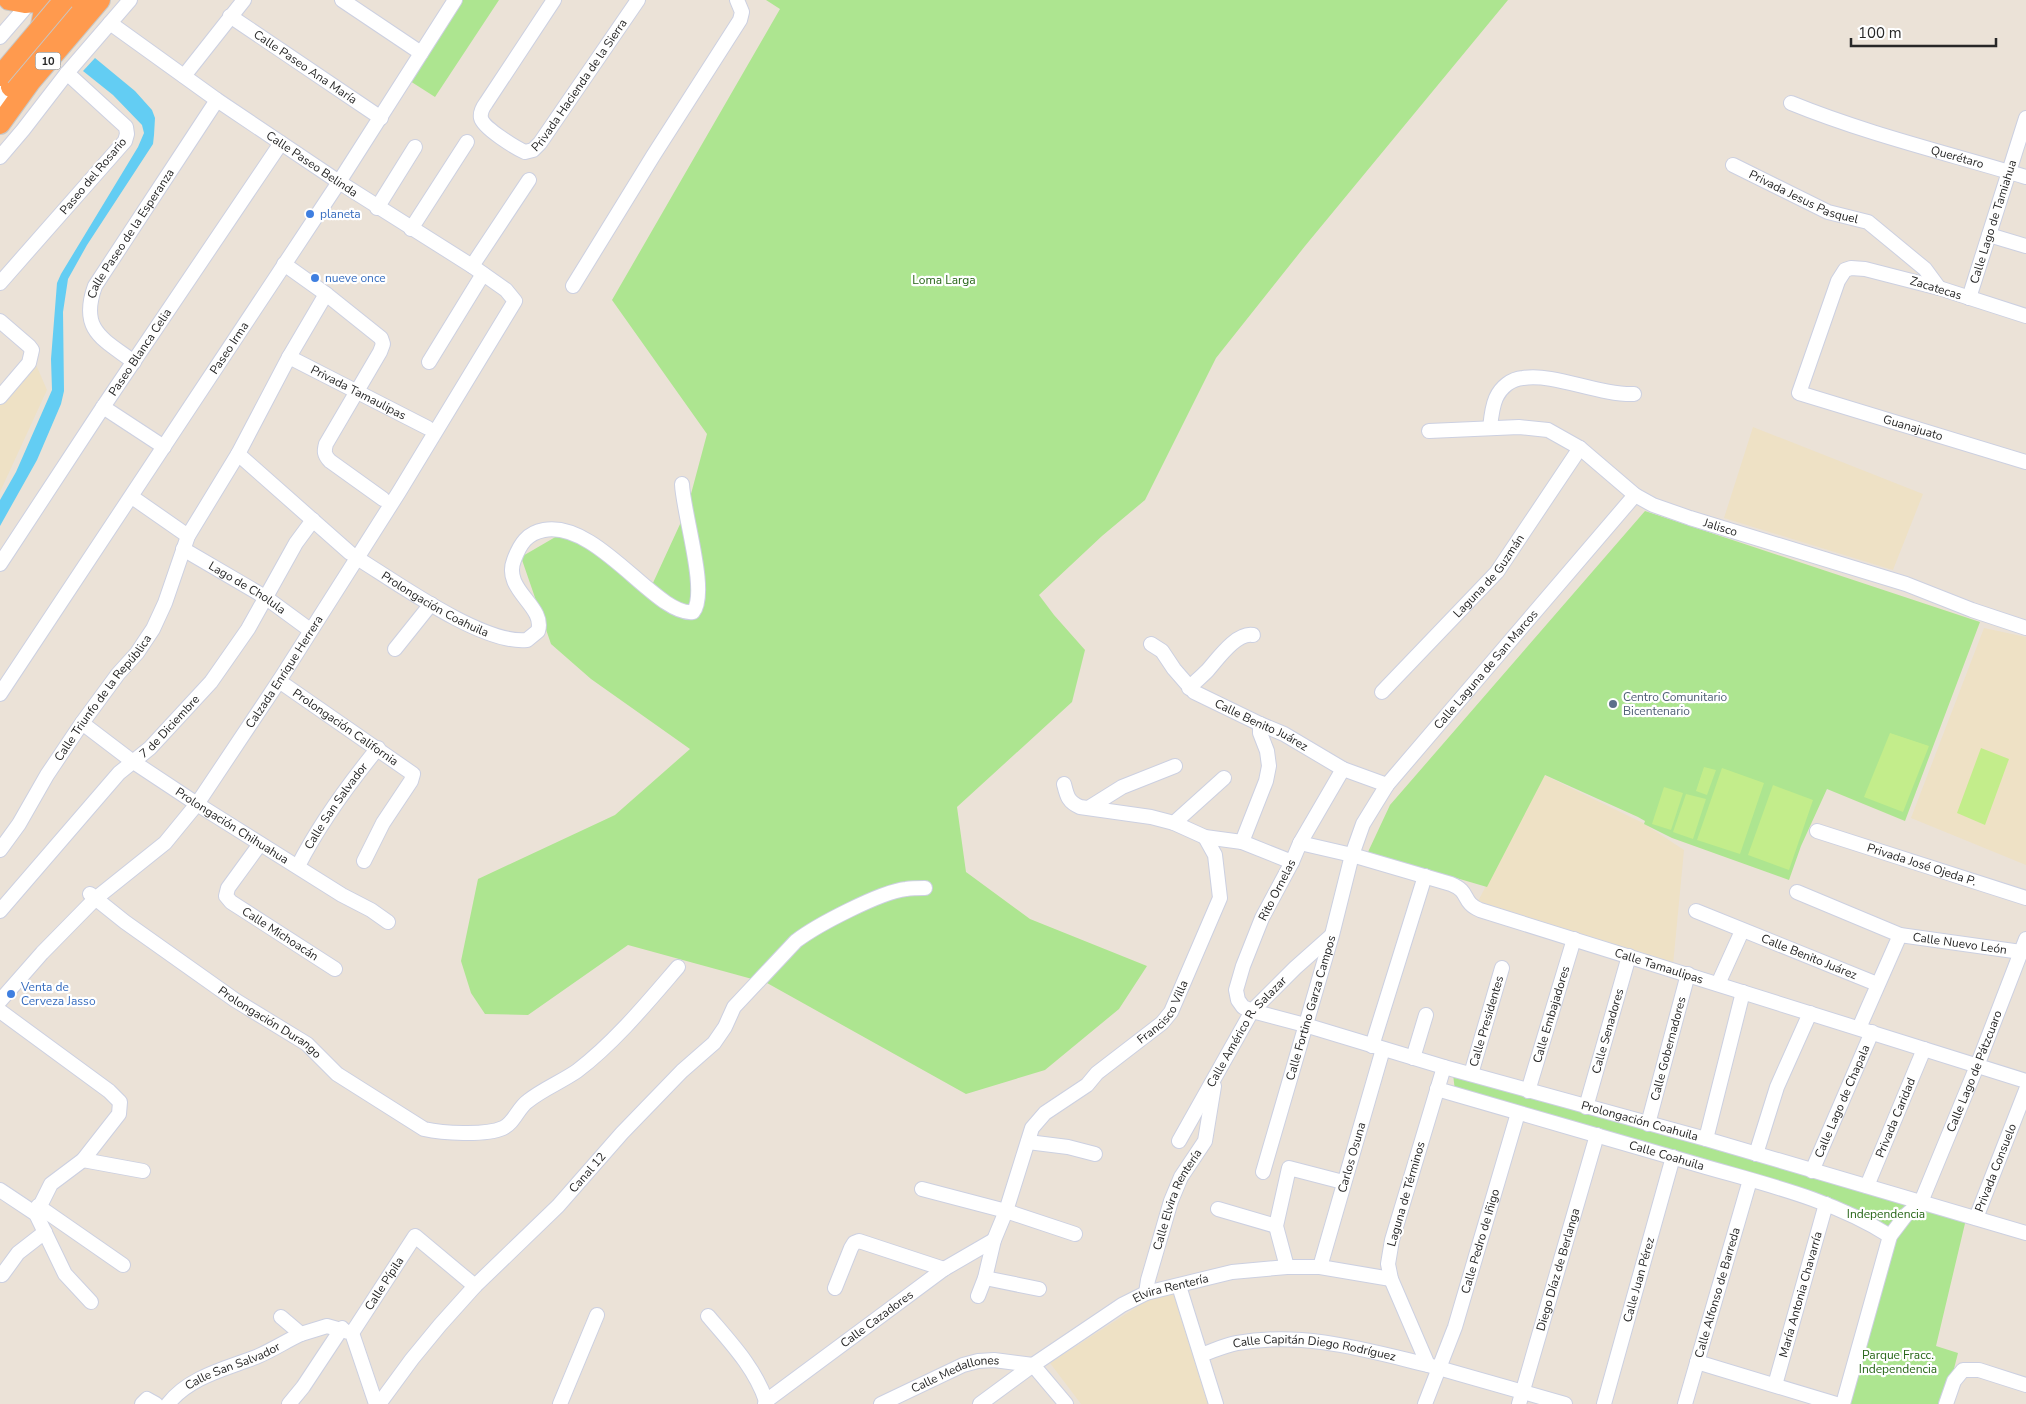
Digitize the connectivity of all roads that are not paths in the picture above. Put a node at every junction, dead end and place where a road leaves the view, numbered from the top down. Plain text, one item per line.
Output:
1 (9, 0) edge
2 (83, 0) edge
3 (100, 0) edge
4 (130, 0) edge
5 (244, 0) edge
6 (342, 0) edge
7 (455, 0) edge
8 (554, 0) edge
9 (638, 0) edge
10 (737, 0) edge
11 (47, 1) edge
12 (230, 16) junction
13 (110, 24) junction
14 (60, 26) junction
15 (0, 36) edge
16 (35, 52) junction
17 (421, 53) junction
18 (67, 72) junction
19 (0, 75) edge
20 (184, 76) junction
21 (217, 100) junction
22 (1, 101) edge
23 (1791, 103) dead end
24 (381, 118) junction
25 (2026, 118) edge
26 (0, 124) edge
27 (467, 142) dead end
28 (282, 143) junction
29 (415, 147) dead end
30 (0, 157) edge
31 (1733, 165) dead end
32 (2009, 172) junction
33 (2026, 177) edge
34 (529, 180) dead end
35 (339, 182) junction
36 (377, 208) junction
37 (411, 230) junction
38 (1989, 235) junction
39 (2026, 246) edge
40 (284, 264) junction
41 (477, 270) junction
42 (0, 283) edge
43 (573, 286) dead end
44 (1939, 288) junction
45 (326, 294) junction
46 (513, 297) junction
47 (1969, 298) junction
48 (2026, 316) edge
49 (0, 321) edge
50 (289, 357) junction
51 (134, 362) junction
52 (429, 362) dead end
53 (358, 392) junction
54 (1799, 393) joint
55 (1634, 394) dead end
56 (0, 397) edge
57 (103, 408) junction
58 (428, 428) junction
59 (1490, 428) junction
60 (1428, 432) dead end
61 (164, 446) junction
62 (1580, 448) junction
63 (238, 454) junction
64 (2026, 462) edge
65 (682, 484) dead end
66 (1635, 495) junction
67 (132, 497) junction
68 (384, 499) junction
69 (313, 520) junction
70 (188, 536) junction
71 (183, 549) junction
72 (353, 555) junction
73 (0, 564) edge
74 (265, 597) junction
75 (431, 604) junction
76 (307, 628) junction
77 (2026, 628) edge
78 (1253, 635) dead end
79 (1151, 644) dead end
80 (395, 649) dead end
81 (279, 681) junction
82 (1189, 688) junction
83 (1382, 692) dead end
84 (0, 694) edge
85 (82, 723) junction
86 (1260, 724) junction
87 (378, 748) junction
88 (132, 761) junction
89 (1176, 766) dead end
90 (1343, 769) junction
91 (1224, 778) dead end
92 (1064, 784) dead end
93 (1386, 785) junction
94 (193, 802) junction
95 (1090, 807) junction
96 (1174, 823) junction
97 (1817, 831) dead end
98 (1205, 837) junction
99 (1242, 842) junction
100 (1300, 843) junction
101 (260, 844) junction
102 (0, 850) edge
103 (1352, 855) junction
104 (364, 861) dead end
105 (1292, 862) junction
106 (298, 866) junction
107 (1425, 876) junction
108 (925, 888) dead end
109 (1797, 892) dead end
110 (92, 896) junction
111 (2026, 898) edge
112 (0, 911) edge
113 (1696, 911) dead end
114 (388, 922) dead end
115 (1742, 931) junction
116 (1900, 935) junction
117 (1332, 936) junction
118 (1574, 939) junction
119 (2024, 944) edge
120 (1629, 956) junction
121 (678, 968) dead end
122 (1502, 968) dead end
123 (335, 969) dead end
124 (1688, 974) junction
125 (1718, 984) junction
126 (1877, 984) junction
127 (0, 990) edge
128 (1743, 992) junction
129 (0, 1001) edge
130 (0, 1011) edge
131 (1252, 1011) junction
132 (1810, 1012) junction
133 (1426, 1015) dead end
134 (1305, 1025) junction
135 (1865, 1030) junction
136 (1378, 1047) junction
137 (1924, 1049) junction
138 (1413, 1058) junction
139 (1977, 1066) junction
140 (1444, 1067) junction
141 (1471, 1074) junction
142 (1215, 1080) junction
143 (2026, 1081) edge
144 (1437, 1089) junction
145 (1528, 1090) junction
146 (2026, 1090) edge
147 (1586, 1106) junction
148 (1518, 1113) junction
149 (1648, 1124) junction
150 (1597, 1135) junction
151 (1706, 1139) junction
152 (1179, 1141) dead end
153 (1028, 1142) junction
154 (1095, 1154) dead end
155 (1756, 1154) junction
156 (1673, 1157) junction
157 (83, 1160) junction
158 (1264, 1166) dead end
159 (1812, 1170) junction
160 (143, 1171) dead end
161 (1750, 1180) junction
162 (1343, 1182) junction
163 (1867, 1186) junction
164 (922, 1189) dead end
165 (0, 1190) edge
166 (1921, 1202) junction
167 (1826, 1204) junction
168 (1218, 1209) dead end
169 (37, 1210) junction
170 (1006, 1211) junction
171 (1976, 1218) junction
172 (1276, 1226) junction
173 (45, 1232) junction
174 (2026, 1233) edge
175 (1075, 1234) dead end
176 (1890, 1236) junction
177 (994, 1240) junction
178 (123, 1265) dead end
179 (1287, 1267) junction
180 (1320, 1267) junction
181 (944, 1268) junction
182 (2, 1275) dead end
183 (985, 1278) junction
184 (1391, 1279) junction
185 (474, 1286) junction
186 (1179, 1286) junction
187 (835, 1288) dead end
188 (1039, 1289) dead end
189 (1146, 1292) junction
190 (978, 1296) dead end
191 (91, 1302) dead end
192 (597, 1315) dead end
193 (708, 1316) dead end
194 (281, 1317) dead end
195 (347, 1330) junction
196 (301, 1334) junction
197 (1201, 1355) junction
198 (1697, 1362) junction
199 (1033, 1365) junction
200 (1433, 1366) junction
201 (2026, 1384) edge
202 (1775, 1385) junction
203 (1521, 1398) edge
204 (765, 1403) edge
205 (168, 1404) edge
206 (290, 1404) edge
207 (378, 1404) edge
208 (560, 1404) edge
209 (881, 1404) edge
210 (980, 1404) edge
211 (1066, 1404) edge
212 (1216, 1404) edge
213 (1425, 1404) edge
214 (1565, 1404) edge
215 (1604, 1404) edge
216 (1685, 1404) edge
217 (1836, 1404) edge
218 (1843, 1404) edge
219 (1946, 1404) edge

1 - 11 highway
2 - 14 highway
3 - 26 highway, 10
4 - 13 street
5 - 12 street
6 - 17 street
7 - 17 street, Paseo Irma
8 - 9 street, Privada Hacienda de la Sierra
10 - 43 street
11 - 14 highway
11 - 15 street
11 - 16 highway
11 - 19 highway, 10, bridge
12 - 20 street
12 - 24 street, Calle Paseo Ana María
13 - 18 street
13 - 20 street, Calle Paseo Belinda
14 - 16 highway
16 - 22 highway
17 - 24 street, Paseo Irma
18 - 30 street
18 - 42 street, Paseo del Rosario
19 - 22 street
20 - 21 street, Calle Paseo Belinda
21 - 28 street, Calle Paseo Belinda
21 - 51 street, Calle Paseo de la Esperanza
23 - 32 street, Querétaro
24 - 35 street, Paseo Irma
25 - 32 street, Calle Lago de Tamiahua
27 - 37 street
28 - 35 street, Calle Paseo Belinda
28 - 51 street, Paseo Blanca Celia
29 - 36 street
31 - 44 street, Privada Jesus Pasquel
32 - 33 street, Querétaro
32 - 38 street, Calle Lago de Tamiahua
34 - 41 street
35 - 36 street, Calle Paseo Belinda
35 - 40 street, Paseo Irma
36 - 37 street, Calle Paseo Belinda
37 - 41 street, Calle Paseo Belinda
38 - 39 street
38 - 47 street, Calle Lago de Tamiahua
40 - 45 street
40 - 61 street, Paseo Irma
41 - 46 street, Calle Paseo Belinda
41 - 52 street
44 - 47 street, Zacatecas
44 - 54 street, Zacatecas
45 - 50 street, Calle Triunfo de la República
45 - 53 street
46 - 58 street, Calzada Enrique Herrera
46 - 72 street, Calzada Enrique Herrera
47 - 48 street, Zacatecas
49 - 56 street
50 - 53 street, Privada Tamaulipas
50 - 63 street, Calle Triunfo de la República
51 - 57 street, Paseo Blanca Celia
53 - 58 street, Privada Tamaulipas
53 - 68 street
54 - 64 street, Guanajuato
55 - 59 street
57 - 61 street
57 - 73 street, Paseo Blanca Celia
58 - 68 street, Calzada Enrique Herrera
59 - 60 street, Jalisco
59 - 62 street, Jalisco
61 - 67 street, Paseo Irma
62 - 66 street, Jalisco
62 - 83 street, Laguna de Guzmán
63 - 69 street, Prolongación Coahuila
63 - 70 street, Calle Triunfo de la República
65 - 75 street, Prolongación Coahuila
66 - 77 street, Jalisco
66 - 93 street, Calle Laguna de San Marcos
67 - 70 street
67 - 84 street, Paseo Irma
68 - 72 street, Calzada Enrique Herrera
69 - 72 street, Prolongación Coahuila
69 - 74 street, 7 de Diciembre
70 - 71 street, Calle Triunfo de la República
71 - 74 street, Lago de Cholula
71 - 85 street, Calle Triunfo de la República
72 - 75 street, Prolongación Coahuila
72 - 76 street, Calzada Enrique Herrera
74 - 76 street, Lago de Cholula
74 - 88 street, 7 de Diciembre
75 - 80 street
76 - 81 street, Calzada Enrique Herrera
76 - 94 street, Calzada Enrique Herrera
78 - 82 street
79 - 82 street, Calle Benito Juárez
81 - 87 street, Prolongación California
81 - 94 street, Calzada Enrique Herrera
82 - 86 street, Calle Benito Juárez
85 - 88 street, Prolongación Chihuahua
85 - 102 street, Calle Triunfo de la República
86 - 90 street, Calle Benito Juárez
86 - 99 street
87 - 104 street, Prolongación California
87 - 106 street, Calle San Salvador
88 - 94 street, Prolongación Chihuahua
88 - 112 street, 7 de Diciembre
89 - 95 street
90 - 93 street, Calle Benito Juárez
90 - 100 street, Rito Ornelas
91 - 96 street
92 - 95 street
93 - 103 street, Calle Laguna de San Marcos
94 - 101 street, Prolongación Chihuahua
94 - 110 street, Calzada Enrique Herrera
95 - 96 street
96 - 98 street
97 - 111 street, Privada José Ojeda P.
98 - 99 street
98 - 153 street, Francisco Villa
99 - 105 street
100 - 103 street, Calle Tamaulipas
100 - 105 street, Rito Ornelas
101 - 106 street, Prolongación Chihuahua
101 - 123 street, Calle Michoacán
103 - 107 street, Calle Tamaulipas
103 - 117 street, Calle Fortino Garza Campos
105 - 131 street, Rito Ornelas
106 - 114 street, Prolongación Chihuahua
107 - 118 street, Calle Tamaulipas
107 - 136 street, Carlos Osuna
108 - 185 street, Canal 12
109 - 116 street, Calle Nuevo León
110 - 121 street, Prolongación Durango
110 - 127 street, Calzada Enrique Herrera
110 - 129 street, Calzada Enrique Herrera
113 - 115 street, Calle Benito Juárez
115 - 125 street
115 - 126 street, Calle Benito Juárez
116 - 119 street, Calle Nuevo León
116 - 126 street, Calle Lago de Chapala
117 - 131 street, Calle Américo R. Salazar
117 - 134 street, Calle Fortino Garza Campos
118 - 120 street, Calle Tamaulipas
118 - 145 street, Calle Embajadores
119 - 139 street, Calle Lago de Pátzcuaro
120 - 124 street, Calle Tamaulipas
120 - 147 street, Calle Senadores
122 - 141 street, Calle Presidentes
124 - 125 street, Calle Tamaulipas
124 - 149 street, Calle Gobernadores
125 - 128 street, Calle Tamaulipas
126 - 135 street, Calle Lago de Chapala
128 - 132 street, Calle Tamaulipas
128 - 151 street
130 - 157 street
131 - 134 street, Prolongación Coahuila
131 - 142 street, Calle Américo R. Salazar
132 - 135 street, Calle Tamaulipas
132 - 155 street
133 - 138 street
134 - 136 street, Prolongación Coahuila
134 - 158 street, Calle Fortino Garza Campos
135 - 137 street, Calle Tamaulipas
135 - 159 street, Calle Lago de Chapala
136 - 138 street, Prolongación Coahuila
136 - 162 street, Carlos Osuna
137 - 139 street, Calle Tamaulipas
137 - 163 street, Privada Caridad
138 - 140 street, Prolongación Coahuila
139 - 143 street, Calle Tamaulipas
139 - 166 street, Calle Lago de Pátzcuaro
140 - 141 street, Prolongación Coahuila
140 - 144 street, Laguna de Términos
141 - 145 street, Prolongación Coahuila
142 - 152 street, Calle Américo R. Salazar
142 - 189 street, Calle Elvira Rentería
144 - 148 street, Calle Coahuila
144 - 184 street, Laguna de Términos
145 - 147 street, Prolongación Coahuila
146 - 171 street, Privada Consuelo
147 - 149 street, Prolongación Coahuila
148 - 150 street, Calle Coahuila
148 - 200 street, Calle Pedro de Iñigo
149 - 151 street, Prolongación Coahuila
150 - 156 street, Calle Coahuila
150 - 203 street, Diego Díaz de Berlanga
151 - 155 street, Prolongación Coahuila
153 - 154 street
153 - 170 street
155 - 159 street, Prolongación Coahuila
156 - 161 street, Calle Coahuila
156 - 215 street, Calle Juan Pérez
157 - 160 street
157 - 169 street
159 - 163 street, Prolongación Coahuila
161 - 167 street, Calle Coahuila
161 - 198 street, Calle Alfonso de Barreda
162 - 172 street
162 - 180 street, Carlos Osuna
163 - 166 street, Prolongación Coahuila
164 - 170 street
165 - 169 street
166 - 171 street, Prolongación Coahuila
166 - 176 street
167 - 176 street, Calle Coahuila
167 - 202 street, María Antonia Chavarría
168 - 172 street
169 - 173 street
169 - 178 street
170 - 175 street
170 - 177 street
171 - 174 street, Prolongación Coahuila
172 - 179 street
173 - 182 street
173 - 191 street
176 - 218 street
177 - 181 street, Calle Cazadores
177 - 183 street
179 - 180 street, Elvira Rentería
179 - 186 street, Elvira Rentería
180 - 184 street, Elvira Rentería
181 - 187 street
181 - 204 street, Calle Cazadores
183 - 188 street
183 - 190 street
184 - 200 street, Laguna de Términos
185 - 195 street, Calle Pípila
185 - 207 street, Canal 12
186 - 189 street, Elvira Rentería
186 - 197 street
189 - 199 street, Elvira Rentería
192 - 208 street
193 - 204 street
194 - 196 street
195 - 196 street, Calle San Salvador
195 - 206 street, Calle Pípila
195 - 207 street
196 - 205 street, Calle San Salvador
197 - 200 street, Calle Capitán Diego Rodríguez
197 - 212 street
198 - 202 street
198 - 216 street, Calle Alfonso de Barreda
199 - 209 street, Calle Medallones
199 - 210 street, Elvira Rentería
199 - 211 street
200 - 203 street, Calle Capitán Diego Rodríguez
200 - 213 street, Calle Pedro de Iñigo
201 - 219 street
202 - 217 street
203 - 214 street, Calle Capitán Diego Rodríguez

